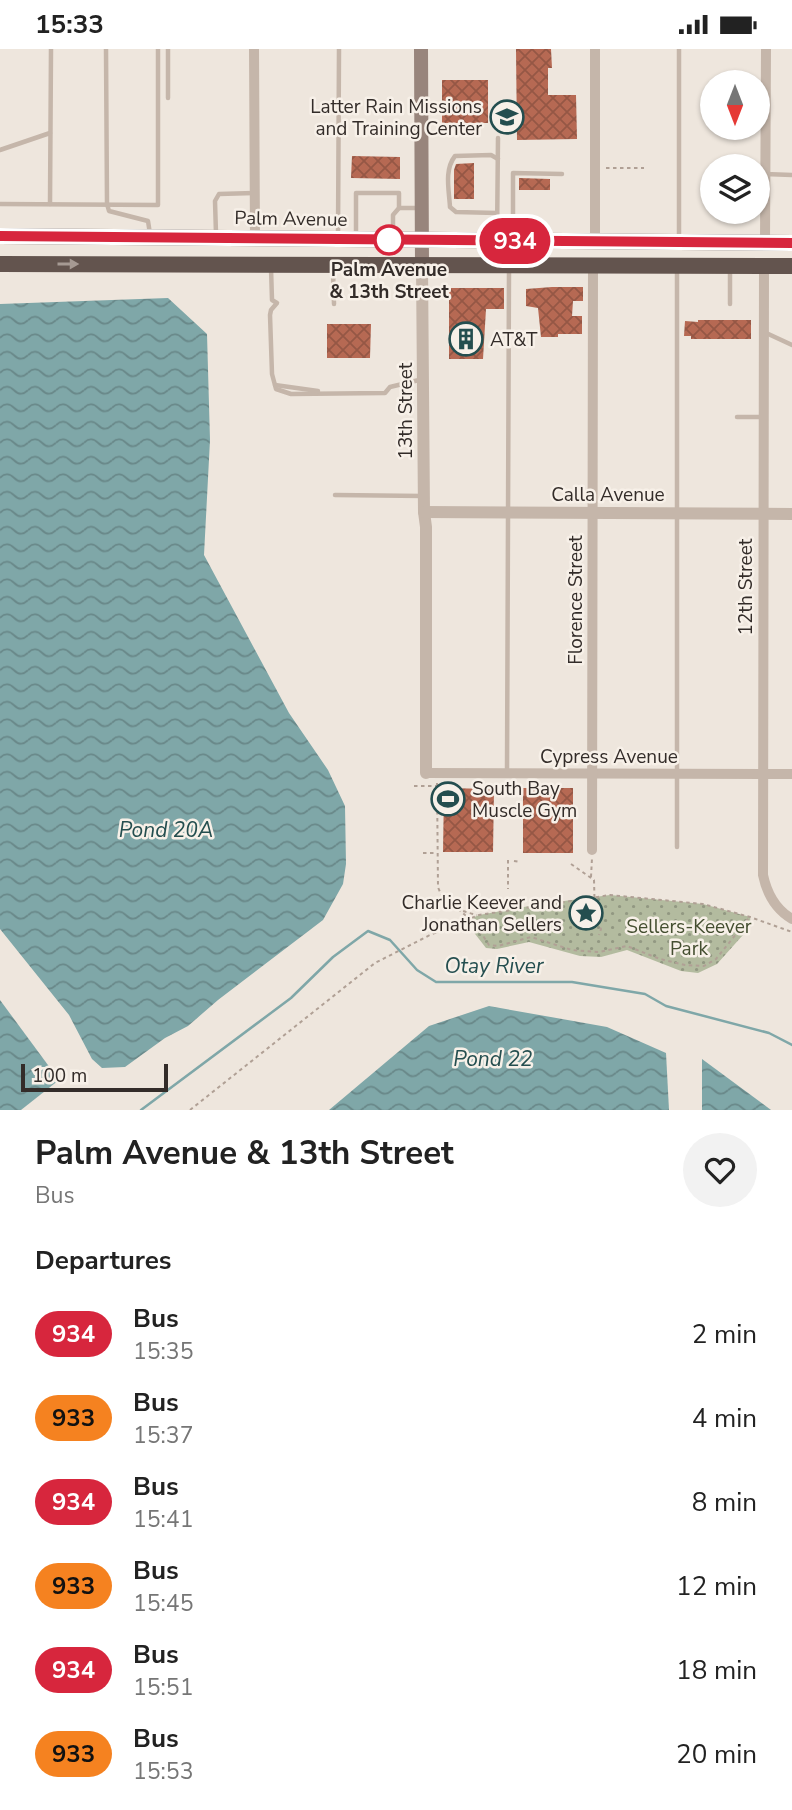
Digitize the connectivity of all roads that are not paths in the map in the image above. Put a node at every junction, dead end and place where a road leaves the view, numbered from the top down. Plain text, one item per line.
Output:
1 (51, 49) edge
2 (106, 49) edge
3 (158, 49) edge
4 (168, 49) edge
5 (254, 49) edge
6 (339, 49) edge
7 (421, 49) edge
8 (594, 49) edge
9 (679, 49) edge
10 (766, 49) edge
11 (168, 98) dead end
12 (50, 133) junction
13 (498, 138) dead end
14 (0, 150) edge
15 (765, 154) edge
16 (498, 159) junction
17 (562, 174) dead end
18 (770, 174) edge
19 (792, 175) edge
20 (254, 193) junction
21 (0, 204) edge
22 (50, 204) junction
23 (107, 204) junction
24 (399, 208) junction
25 (422, 208) junction
26 (497, 213) junction
27 (765, 224) edge
28 (0, 236) edge
29 (151, 237) junction
30 (216, 238) junction
31 (255, 238) junction
32 (338, 240) junction
33 (356, 240) junction
34 (393, 240) junction
35 (422, 240) junction
36 (505, 241) junction
37 (595, 242) junction
38 (679, 242) junction
39 (765, 242) junction
40 (792, 243) edge
41 (0, 264) edge
42 (271, 265) junction
43 (333, 265) junction
44 (422, 265) junction
45 (509, 265) junction
46 (593, 266) junction
47 (677, 266) junction
48 (730, 266) junction
49 (764, 266) junction
50 (792, 266) edge
51 (334, 304) dead end
52 (730, 304) dead end
53 (764, 331) junction
54 (792, 345) edge
55 (424, 379) junction
56 (737, 417) dead end
57 (763, 417) junction
58 (335, 495) dead end
59 (424, 496) junction
60 (424, 512) junction
61 (507, 513) junction
62 (593, 513) junction
63 (677, 513) junction
64 (763, 514) junction
65 (792, 514) edge
66 (507, 773) junction
67 (592, 774) junction
68 (677, 774) junction
69 (792, 774) edge
70 (763, 775) junction
71 (431, 776) joint
72 (677, 847) dead end
73 (592, 853) road end
74 (792, 919) edge

1 - 12 lane
2 - 23 lane
3 - 23 lane
4 - 11 lane
5 - 20 street
6 - 32 lane
7 - 25 main road, 13th Street
8 - 37 street
9 - 38 lane
10 - 15 street
12 - 14 lane
12 - 22 lane
13 - 16 lane
16 - 26 lane
16 - 26 lane
17 - 36 lane
18 - 19 lane
20 - 30 lane
20 - 31 street
21 - 22 lane
22 - 23 lane
23 - 29 lane
24 - 25 lane
24 - 33 lane
24 - 34 lane
25 - 35 main road, 13th Street
26 - 36 lane
27 - 39 street
28 - 29 highway, Palm Avenue
29 - 30 highway, Palm Avenue
30 - 31 highway, Palm Avenue
31 - 32 highway, Palm Avenue
32 - 33 highway, Palm Avenue
33 - 34 highway, Palm Avenue
34 - 35 highway, Palm Avenue
35 - 36 highway, Palm Avenue
35 - 44 main road, 13th Street
36 - 37 highway, Palm Avenue
37 - 38 highway, Palm Avenue
38 - 39 highway, Palm Avenue
39 - 40 highway, Palm Avenue
39 - 47 highway
41 -> 42 highway
42 - 43 highway
42 - 55 lane
43 - 44 highway
43 - 51 lane
44 - 45 highway
44 - 55 street, 13th Street
45 - 46 highway
45 - 61 lane
46 - 47 highway
46 - 62 street, Florence Street
47 - 48 highway
47 - 63 lane
48 - 49 highway
48 - 52 lane
49 - 50 highway
49 - 53 street, 12th Street
53 - 54 lane
53 - 57 street, 12th Street
55 - 59 street, 13th Street
56 - 57 lane
57 - 64 street, 12th Street
58 - 59 lane
59 - 60 street, 13th Street
60 - 61 street, Calla Avenue
60 - 71 street, 13th Street
61 - 62 street, Calla Avenue
61 - 66 lane
62 - 63 street, Calla Avenue
62 - 67 street, Florence Street
63 - 64 street, Calla Avenue
63 - 68 lane
64 - 65 street, Calla Avenue
64 - 70 street, 12th Street
66 - 67 street, Cypress Avenue
66 - 71 street, Cypress Avenue
67 - 68 street, Cypress Avenue
67 - 73 street, Florence Street
68 - 70 street, Cypress Avenue
68 - 72 lane
69 - 70 street, Cypress Avenue
70 - 74 street, 12th Street

